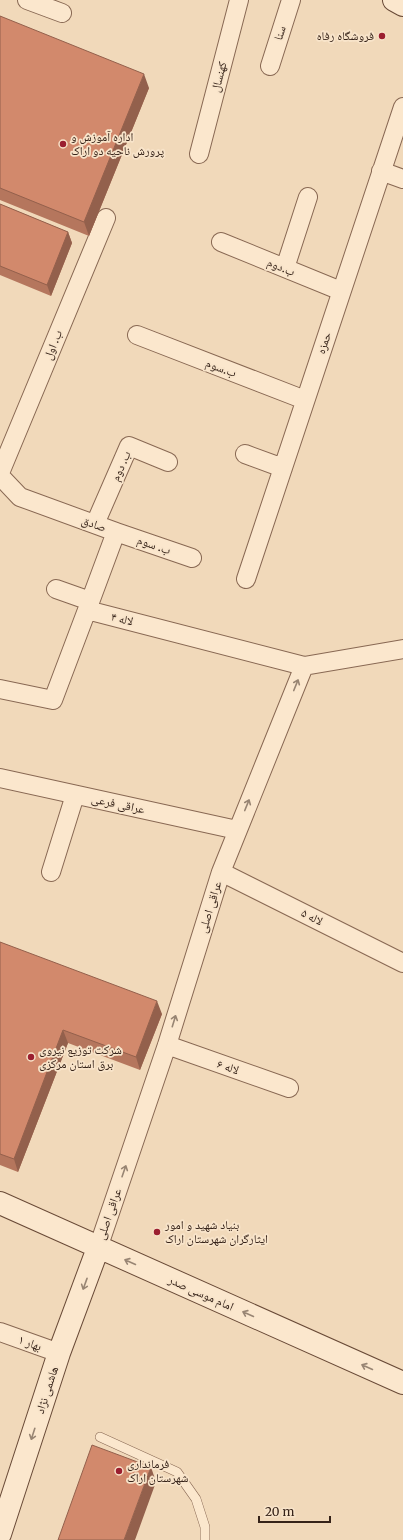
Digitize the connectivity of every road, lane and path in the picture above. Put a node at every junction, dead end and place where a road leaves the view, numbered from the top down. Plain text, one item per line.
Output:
1 (27, 0) edge
2 (238, 0) edge
3 (291, 0) edge
4 (394, 0) edge
5 (403, 5) edge
6 (62, 13) dead end
7 (270, 66) dead end
8 (403, 107) edge
9 (199, 154) dead end
10 (381, 171) junction
11 (403, 179) edge
12 (308, 197) dead end
13 (106, 218) dead end
14 (221, 242) dead end
15 (285, 268) junction
16 (341, 291) junction
17 (137, 335) dead end
18 (305, 400) junction
19 (245, 454) dead end
20 (168, 462) dead end
21 (283, 468) junction
22 (0, 474) edge
23 (95, 524) junction
24 (116, 532) junction
25 (192, 558) dead end
26 (246, 579) dead end
27 (56, 589) dead end
28 (89, 606) junction
29 (403, 649) edge
30 (304, 666) junction
31 (0, 688) edge
32 (0, 778) edge
33 (75, 795) junction
34 (236, 830) junction
35 (51, 872) dead end
36 (221, 872) junction
37 (403, 963) edge
38 (167, 1045) junction
39 (289, 1088) dead end
40 (0, 1203) edge
41 (98, 1248) junction
42 (0, 1332) edge
43 (60, 1354) junction
44 (403, 1383) edge
45 (100, 1437) dead end
46 (2, 1525) edge
47 (204, 1540) edge

1 - 6 street
2 - 9 street, کهنسال
3 - 7 street, سنا
4 - 5 street
8 - 10 street, حمزه
10 - 11 street
10 - 16 street, حمزه
12 - 15 street
13 - 22 street, ب. اول
14 - 15 street, ب.دوم
15 - 16 street, ب.دوم
16 - 18 street, حمزه
17 - 18 street, ب.سوم
18 - 21 street, حمزه
19 - 21 street
20 - 23 street, ب. دوم
21 - 26 street, حمزه
22 - 23 street, صادق
23 - 24 street, صادق
24 - 25 street, ب. سوم
24 - 28 street, صادق
27 - 28 street, لاله ۴
28 - 30 street, لاله ۴
28 - 31 street
29 - 30 street
34 -> 30 street, عراقی اصلی
32 - 33 street, عراقی فرعی
33 - 34 street, عراقی فرعی
33 - 35 street
34 - 36 street, عراقی اصلی
36 - 37 street, لاله ۵
38 -> 36 street, عراقی اصلی
38 - 39 street, لاله ۶
41 -> 38 street, عراقی اصلی
40 - 41 street, امام موسی صدر
41 -> 43 street, هاشمی نژاد
44 -> 41 street, امام موسی صدر
42 - 43 street, بهار ۱
43 -> 46 street, هاشمی نژاد
45 - 47 lane

